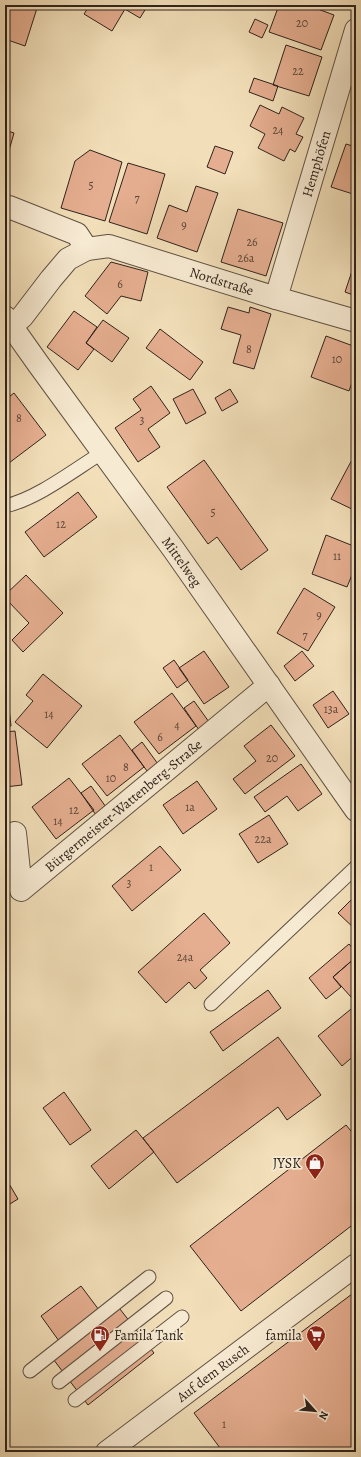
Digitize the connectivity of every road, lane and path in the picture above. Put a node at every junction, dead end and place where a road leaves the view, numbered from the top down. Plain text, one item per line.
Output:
1 (356, 30) edge
2 (9, 207) dead end
3 (87, 249) junction
4 (276, 298) junction
5 (8, 321) edge
6 (356, 321) edge
7 (103, 452) junction
8 (5, 506) edge
9 (269, 685) junction
10 (356, 810) edge
11 (15, 833) dead end
12 (356, 867) edge
13 (211, 1004) dead end
14 (356, 1265) edge
15 (149, 1277) dead end
16 (166, 1298) dead end
17 (182, 1317) dead end
18 (30, 1371) dead end
19 (59, 1382) dead end
20 (75, 1400) dead end
21 (107, 1452) edge

1 - 4 street, Hemphöfen
2 - 3 street
3 - 4 street, Nordstraße
3 - 5 street, Nordstraße
4 - 6 street, Nordstraße
5 - 7 street, Mittelweg
7 - 8 lane
7 - 9 street, Mittelweg
9 - 10 street, Mittelweg
9 - 11 street, Bürgermeister-Wattenberg-Straße
12 - 13 lane
14 - 21 street, Auf dem Rusch
15 - 18 lane
16 - 19 lane
17 - 20 lane

